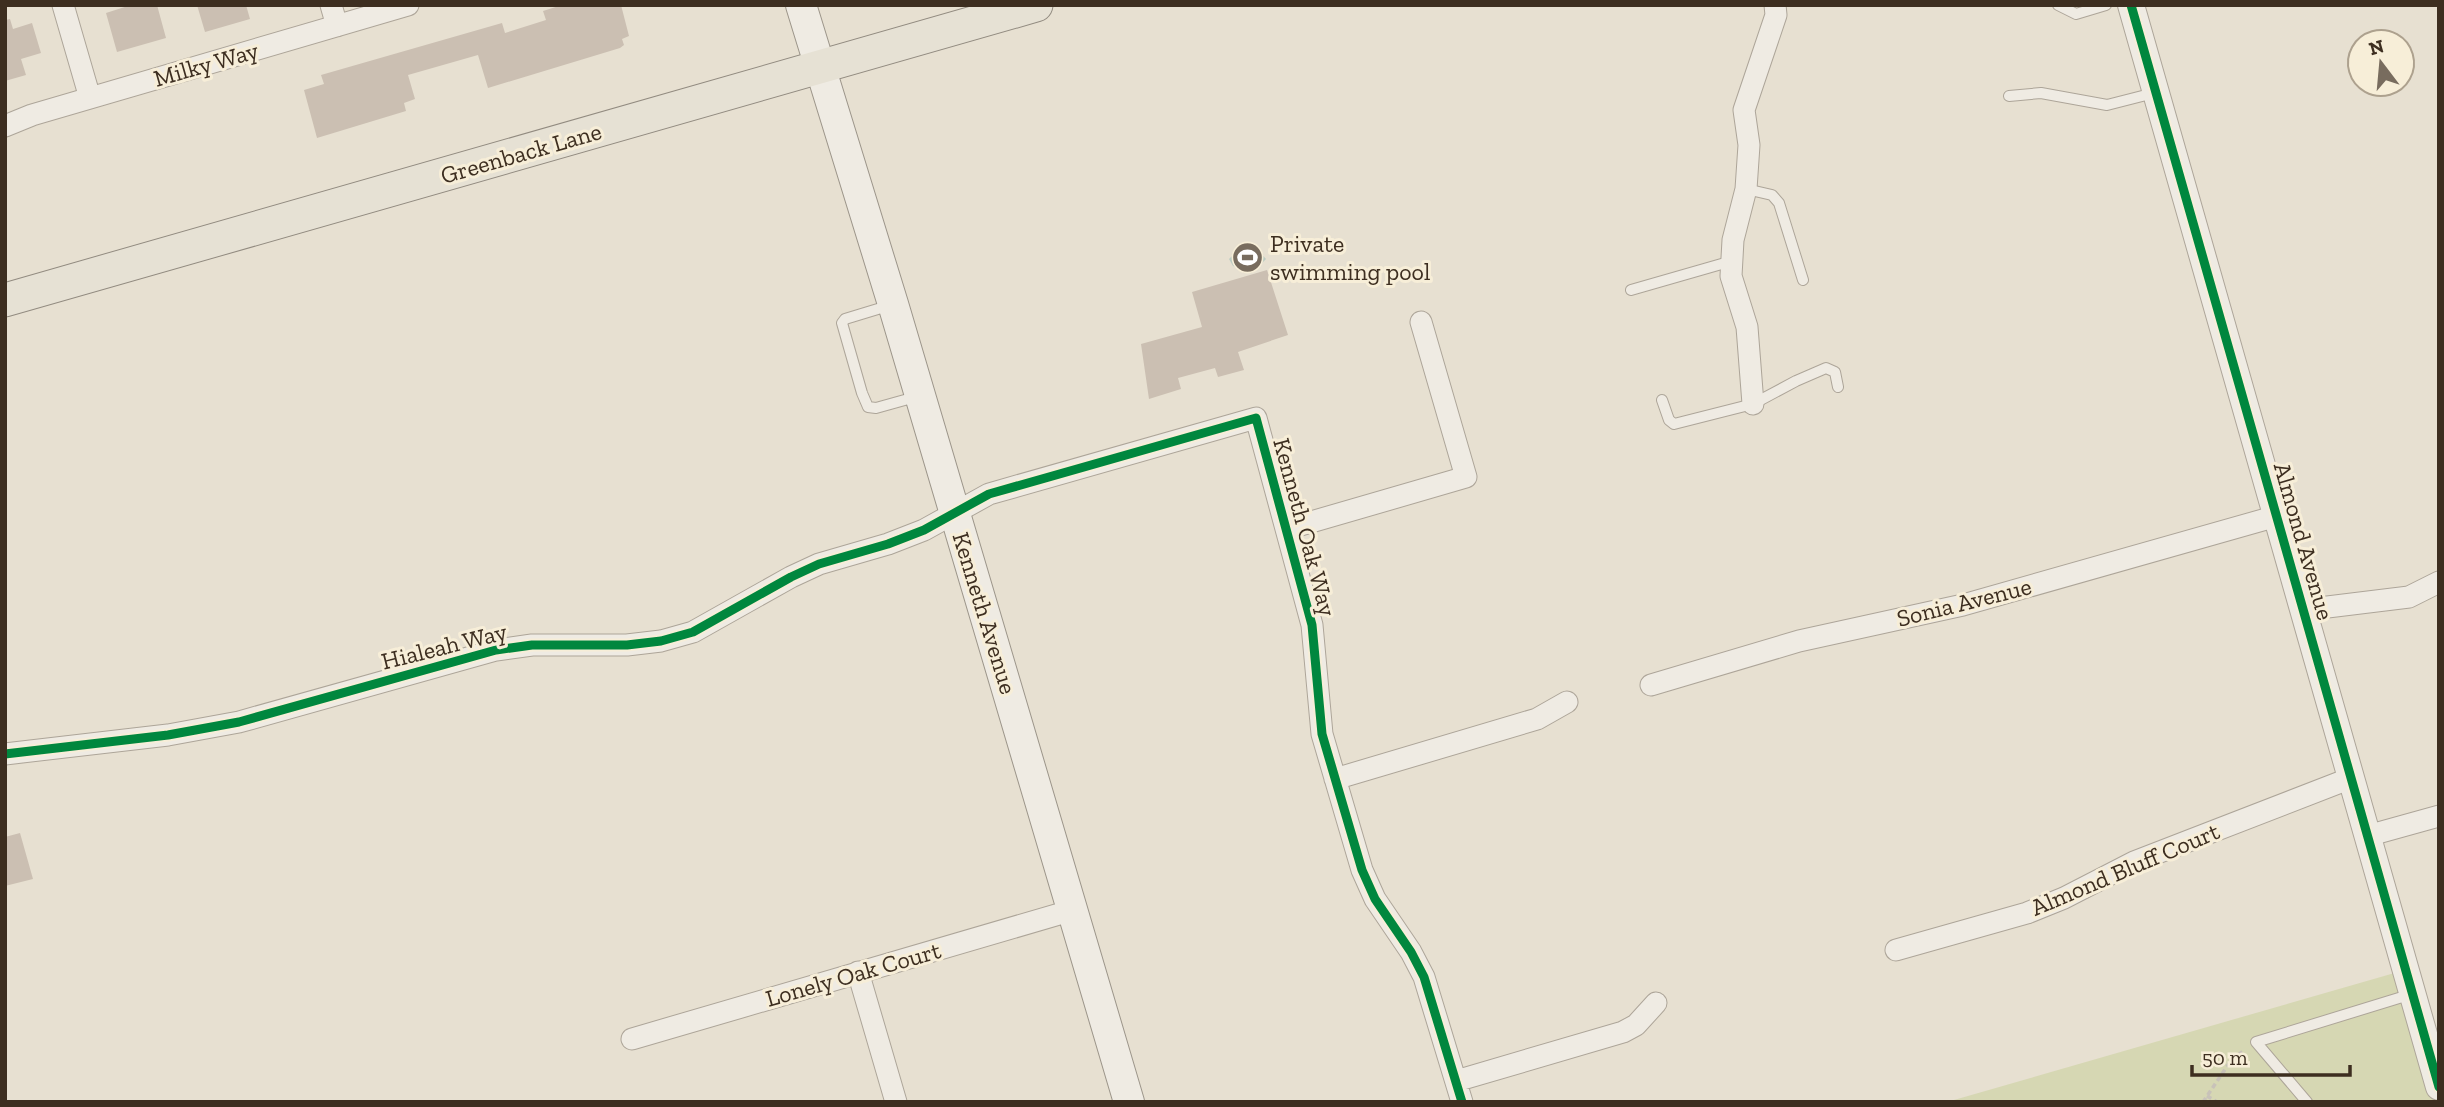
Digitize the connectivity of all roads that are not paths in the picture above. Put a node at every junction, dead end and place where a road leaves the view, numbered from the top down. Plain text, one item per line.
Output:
1 (63, 5) edge
2 (331, 5) edge
3 (408, 5) edge
4 (801, 5) edge
5 (1036, 5) edge
6 (1775, 5) edge
7 (2058, 5) edge
8 (2106, 5) edge
9 (2131, 5) edge
10 (337, 26) junction
11 (822, 67) junction
12 (2156, 93) junction
13 (2009, 96) dead end
14 (90, 98) junction
15 (5, 126) edge
16 (1746, 189) junction
17 (1732, 261) junction
18 (1803, 280) dead end
19 (1631, 290) dead end
20 (5, 300) edge
21 (893, 304) junction
22 (1421, 322) dead end
23 (1838, 387) dead end
24 (919, 396) junction
25 (1662, 400) dead end
26 (1753, 404) junction
27 (955, 513) junction
28 (2277, 516) junction
29 (1287, 529) junction
30 (2439, 582) edge
31 (2303, 610) junction
32 (1651, 685) dead end
33 (1567, 702) dead end
34 (5, 754) edge
35 (2351, 778) junction
36 (1335, 779) junction
37 (2439, 816) edge
38 (2367, 836) junction
39 (1073, 910) junction
40 (1896, 950) dead end
41 (858, 972) junction
42 (2412, 994) junction
43 (1656, 1003) dead end
44 (632, 1039) dead end
45 (1456, 1081) junction
46 (2439, 1087) edge
47 (896, 1102) edge
48 (1129, 1102) edge
49 (1462, 1102) edge
50 (2307, 1102) edge

1 - 14 street
2 - 10 street
3 - 10 street, Milky Way
4 - 11 main road, Kenneth Avenue
5 - 11 main road, Greenback Lane
6 - 16 street
7 - 8 lane
9 - 12 street, Almond Avenue
10 - 14 street, Milky Way
11 - 20 main road, Greenback Lane
11 - 21 main road, Kenneth Avenue
12 - 13 lane
12 - 28 street, Almond Avenue
14 - 15 street, Milky Way
16 - 17 street
16 - 18 lane
17 - 19 lane
17 - 26 street
21 - 24 main road, Kenneth Avenue
21 - 24 lane
22 - 29 street
23 - 26 lane
24 - 27 main road, Kenneth Avenue
25 - 26 lane
27 - 29 street, Kenneth Oak Way
27 - 34 street, Hialeah Way
27 - 39 main road, Kenneth Avenue
28 - 31 street, Almond Avenue
28 - 32 street, Sonia Avenue
29 - 36 street, Kenneth Oak Way
30 - 31 street
31 - 35 street, Almond Avenue
33 - 36 street
35 - 38 street, Almond Avenue
35 - 40 street, Almond Bluff Court
36 - 45 street, Kenneth Oak Way
37 - 38 street
38 - 42 street, Almond Avenue
39 - 41 street, Lonely Oak Court
39 - 48 main road, Kenneth Avenue
41 - 44 street, Lonely Oak Court
41 - 47 street
42 - 46 street, Almond Avenue
42 - 50 lane
43 - 45 street
45 - 49 street, Kenneth Oak Way

